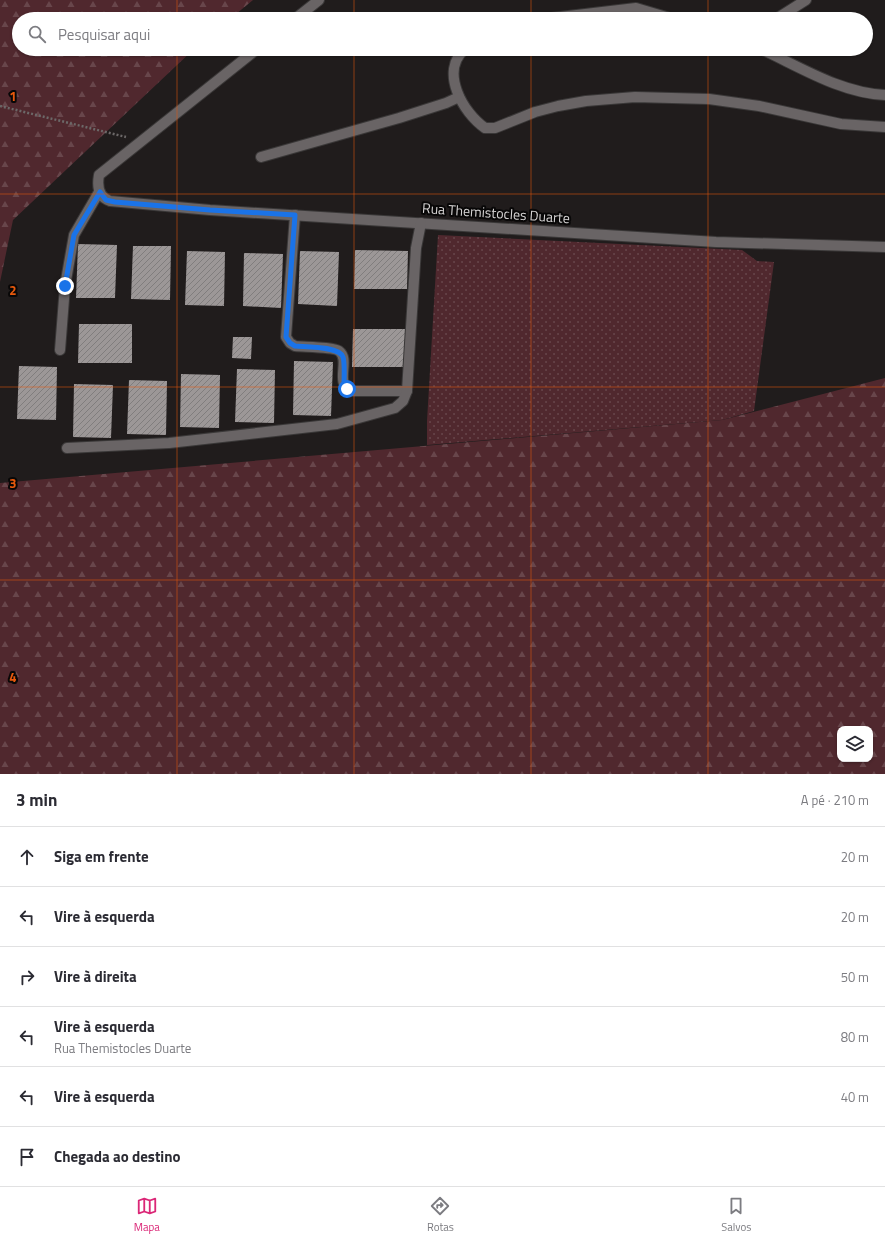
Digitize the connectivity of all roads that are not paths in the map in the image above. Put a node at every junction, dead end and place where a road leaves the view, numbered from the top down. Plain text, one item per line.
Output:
1 (319, 0) edge
2 (806, 0) edge
3 (633, 4) edge
4 (304, 12) edge
5 (586, 12) edge
6 (654, 12) edge
7 (787, 12) edge
8 (248, 56) edge
9 (459, 56) edge
10 (776, 56) edge
11 (885, 95) edge
12 (459, 97) junction
13 (885, 127) edge
14 (261, 158) dead end
15 (102, 196) junction
16 (295, 215) junction
17 (421, 223) junction
18 (885, 247) edge
19 (60, 350) dead end
20 (407, 391) junction
21 (67, 448) dead end

1 - 4 street
2 - 7 street
3 - 5 street
3 - 6 street
8 - 15 street
9 - 12 street
10 - 11 street
12 - 13 street
12 - 14 street
15 - 16 street, Rua Themistocles Duarte
15 - 19 street
16 - 17 street, Rua Themistocles Duarte
16 - 20 street
17 - 18 street, Rua Themistocles Duarte
17 - 20 street
20 - 21 street

